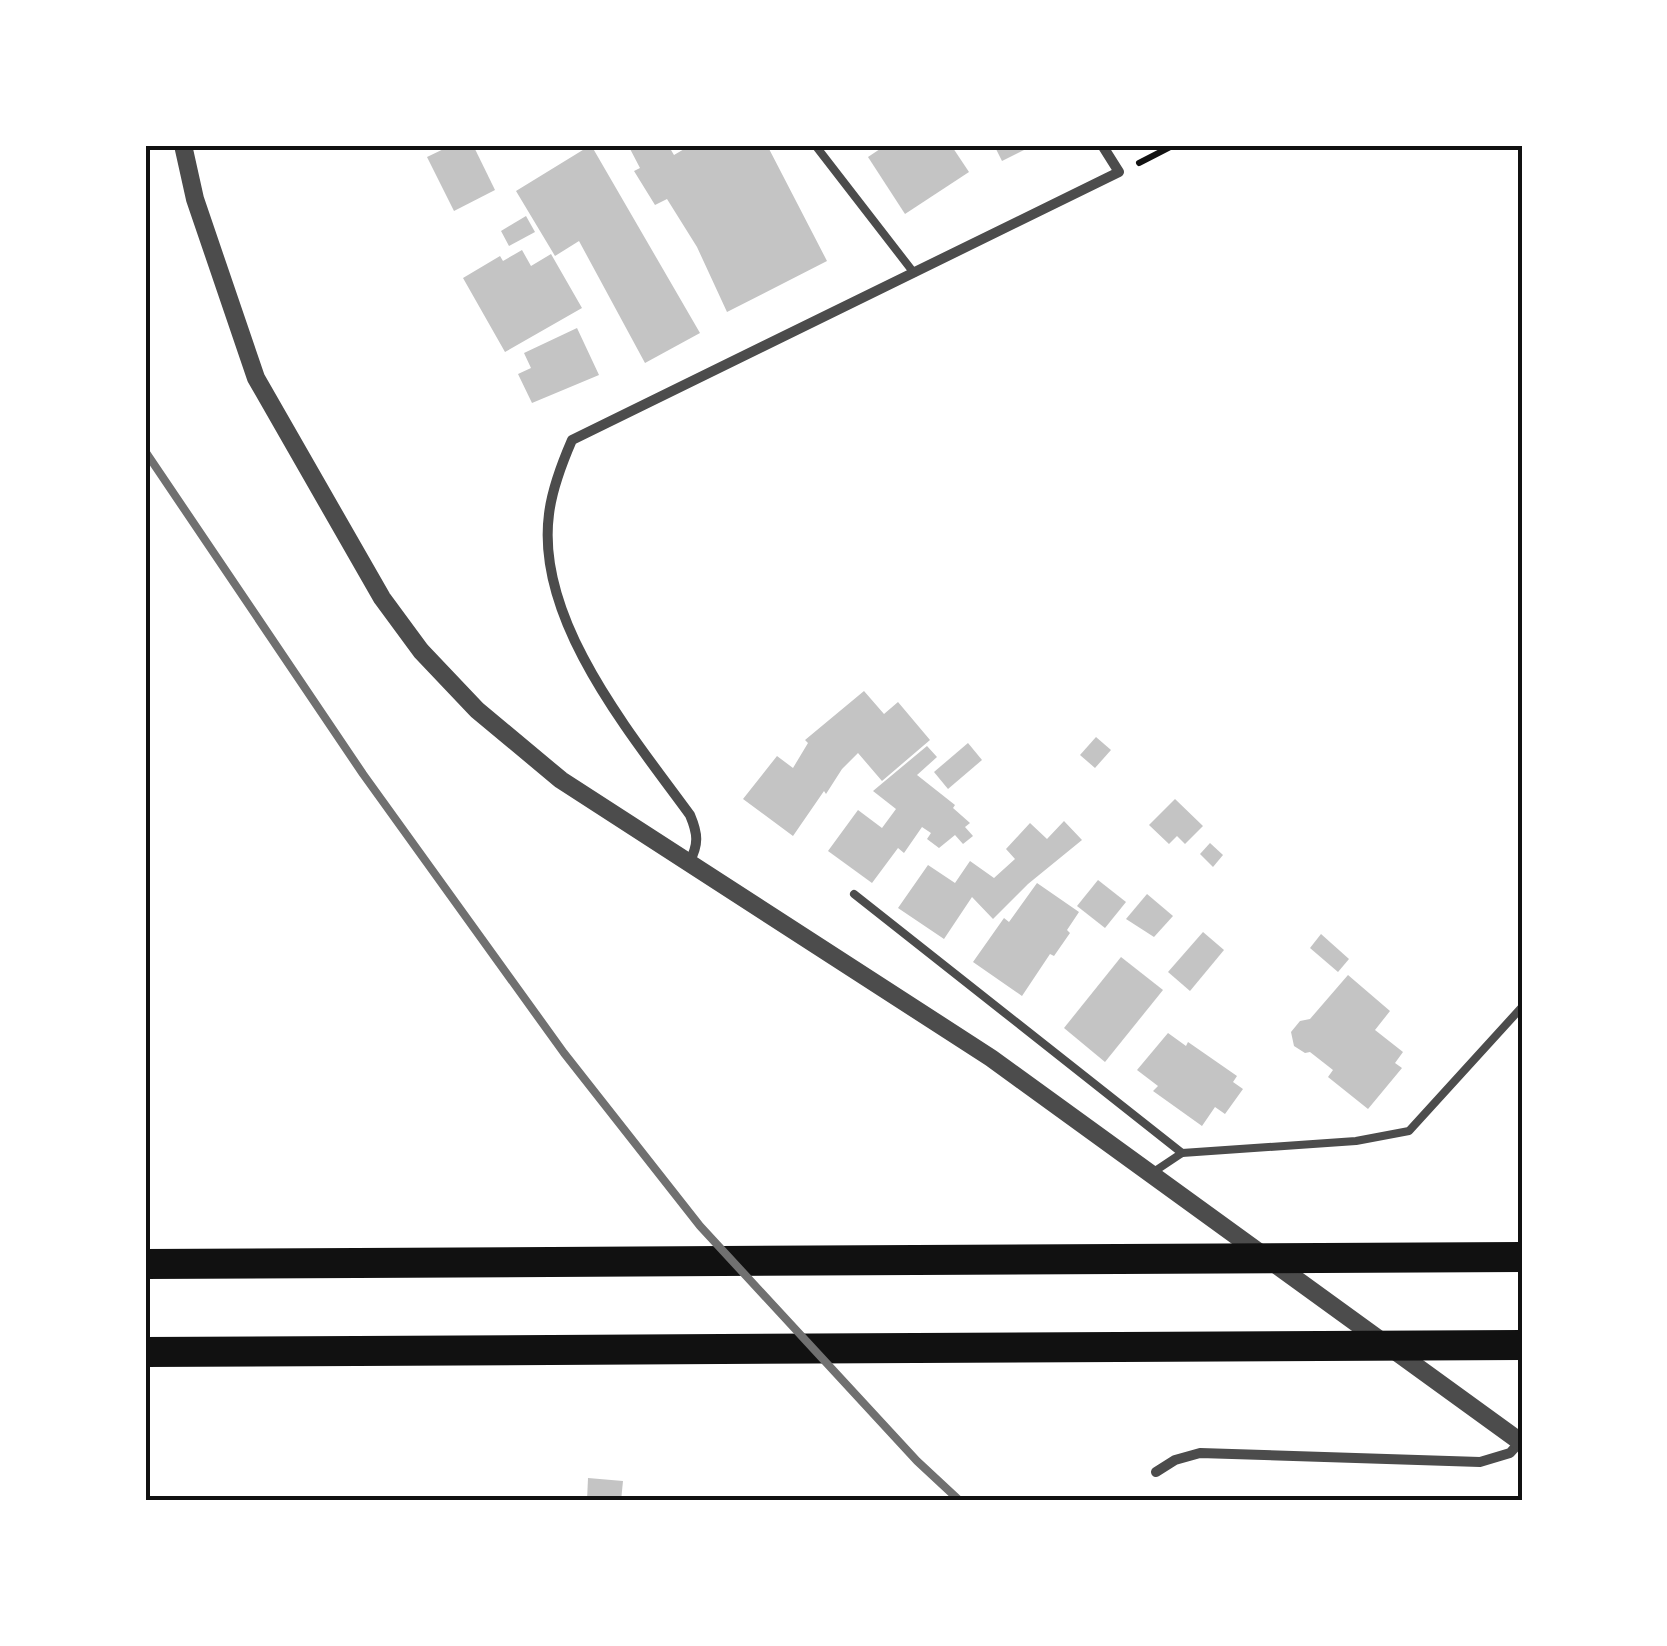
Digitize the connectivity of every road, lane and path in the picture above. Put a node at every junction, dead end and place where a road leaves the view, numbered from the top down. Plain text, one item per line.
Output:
1 (182, 145) edge
2 (815, 145) edge
3 (1102, 145) edge
4 (1174, 145) edge
5 (1120, 172) junction
6 (914, 272) junction
7 (689, 863) junction
8 (854, 894) dead end
9 (1522, 1007) edge
10 (1182, 1153) junction
11 (1148, 1175) junction
12 (1522, 1257) edge
13 (145, 1264) edge
14 (1522, 1344) edge
15 (145, 1352) edge
16 (1521, 1443) edge
17 (1156, 1472) dead end

1 - 7 street
2 - 6 lane
3 - 5 street
4 - 5 path
5 - 6 street
6 - 7 street
7 - 11 street
8 - 10 lane
9 - 10 lane
10 - 11 lane
11 - 16 street
12 - 13 highway
14 - 15 highway
16 - 17 street

